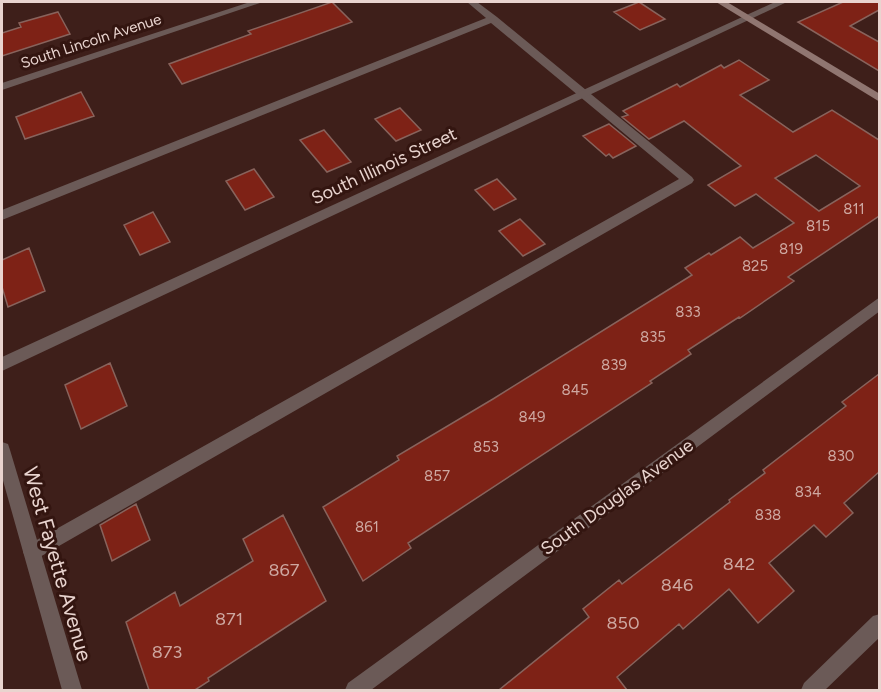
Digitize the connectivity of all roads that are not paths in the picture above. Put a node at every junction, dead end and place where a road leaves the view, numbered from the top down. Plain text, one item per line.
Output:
1 (258, 2) edge
2 (472, 2) edge
3 (721, 2) edge
4 (782, 2) edge
5 (747, 17) junction
6 (493, 19) junction
7 (2, 87) edge
8 (585, 93) junction
9 (879, 99) edge
10 (2, 215) edge
11 (879, 303) edge
12 (2, 364) edge
13 (2, 450) edge
14 (32, 552) junction
15 (879, 623) edge
16 (72, 690) edge
17 (355, 690) edge
18 (811, 690) edge

1 - 7 street, South Lincoln Avenue
2 - 6 street
3 - 5 street
4 - 5 street, South Illinois Street
5 - 8 street, South Illinois Street
5 - 9 street
6 - 8 street
6 - 10 street
8 - 12 street, South Illinois Street
8 - 14 street
11 - 17 street, South Douglas Avenue
13 - 14 street, West Fayette Avenue
14 - 16 street, West Fayette Avenue
15 - 18 street

